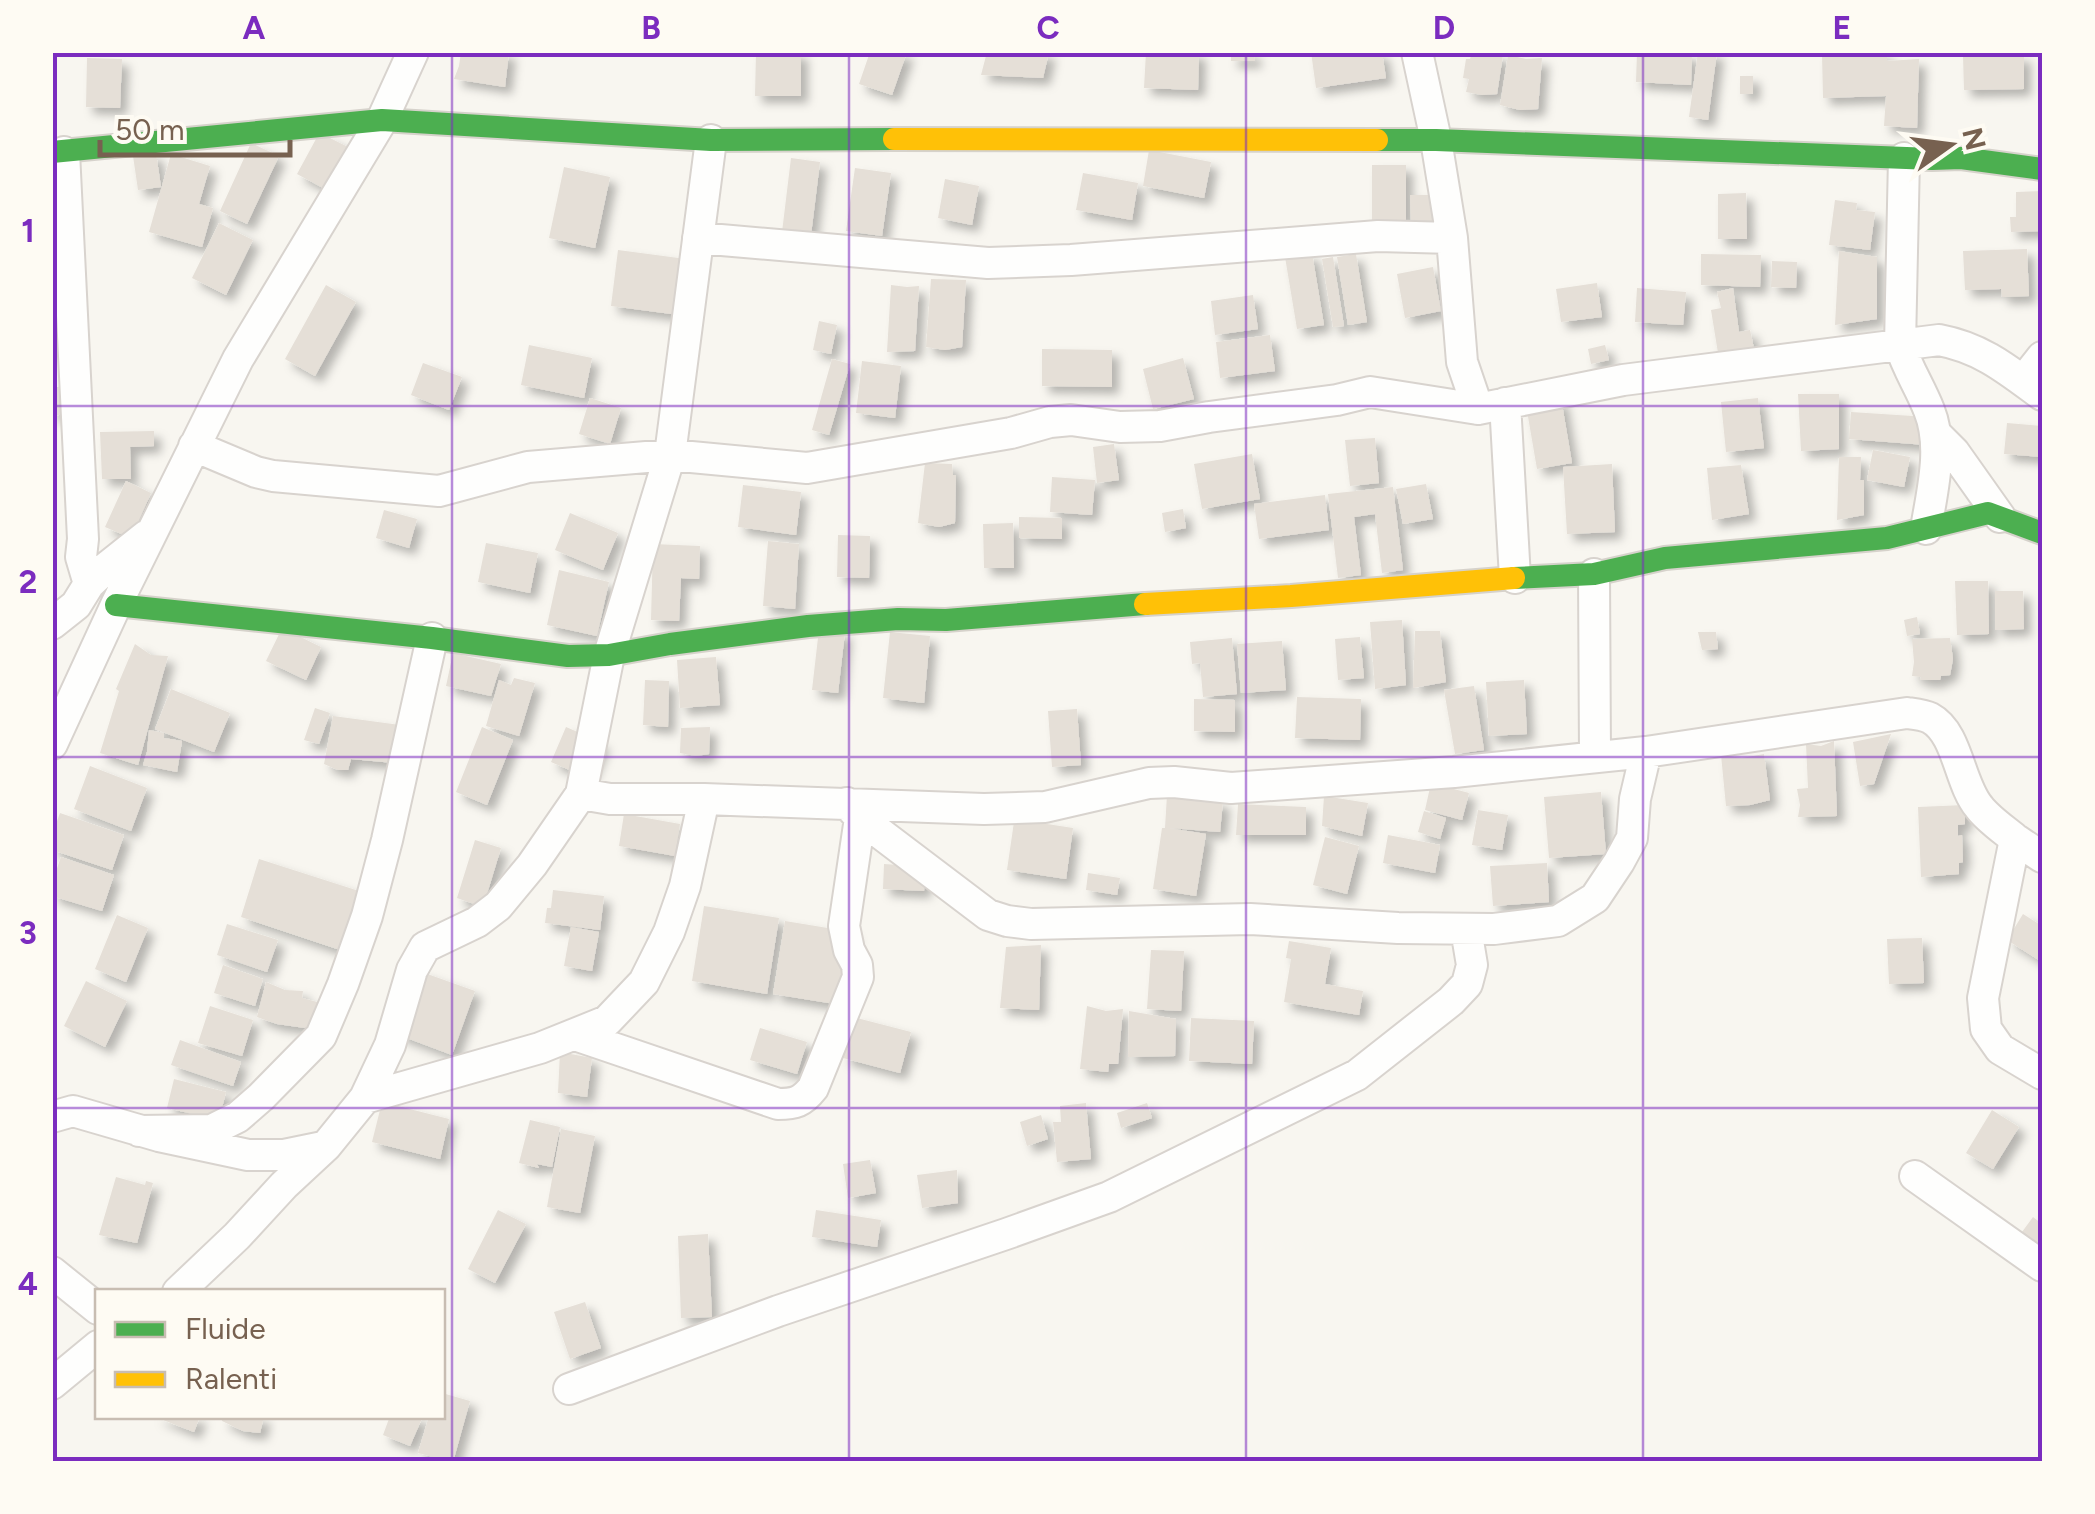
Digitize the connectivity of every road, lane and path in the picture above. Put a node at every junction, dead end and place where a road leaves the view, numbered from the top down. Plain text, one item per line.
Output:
1 (413, 52) edge
2 (1417, 52) edge
3 (382, 120) junction
4 (710, 140) junction
5 (1436, 140) junction
6 (58, 152) edge
7 (1904, 158) junction
8 (2042, 169) edge
9 (698, 238) junction
10 (1452, 238) junction
11 (1900, 344) junction
12 (2042, 357) edge
13 (2033, 388) edge
14 (1491, 406) junction
15 (1935, 433) junction
16 (194, 446) junction
17 (670, 455) junction
18 (2000, 517) junction
19 (1926, 529) junction
20 (153, 532) junction
21 (2042, 533) edge
22 (1594, 574) junction
23 (1515, 578) junction
24 (89, 584) junction
25 (116, 605) junction
26 (52, 624) edge
27 (432, 638) junction
28 (609, 655) junction
29 (52, 744) edge
30 (1646, 752) junction
31 (1595, 756) junction
32 (580, 794) junction
33 (704, 799) junction
34 (854, 811) junction
35 (2015, 838) junction
36 (2042, 857) edge
37 (1466, 928) junction
38 (575, 1035) junction
39 (2042, 1074) edge
40 (364, 1098) junction
41 (52, 1117) edge
42 (139, 1130) junction
43 (326, 1146) junction
44 (1915, 1176) dead end
45 (2042, 1266) edge
46 (52, 1272) edge
47 (181, 1289) edge
48 (95, 1307) edge
49 (95, 1348) edge
50 (52, 1384) edge
51 (570, 1389) dead end

1 - 3 street
2 - 5 street
3 - 4 street
3 - 6 street
3 - 16 street
4 - 5 street
4 - 9 street
5 - 7 street
5 - 10 street
6 - 24 street
7 - 8 street
7 - 11 street
9 - 10 street
9 - 17 street
10 - 14 street
11 - 13 street
11 - 14 street
11 - 15 street
12 - 13 street
14 - 17 street
14 - 23 street
15 - 18 street
15 - 19 street
16 - 17 street
16 - 20 street
17 - 28 street
18 - 19 street
18 - 21 street
19 - 22 street
20 - 24 street
20 - 25 street
22 - 23 street
22 - 31 street
23 - 28 street
24 - 26 street
25 - 27 street
25 - 29 street
27 - 28 street
27 - 42 street
28 - 32 street
30 - 31 street
30 - 35 street
30 - 37 street
31 - 34 street
32 - 33 street
32 - 40 street
33 - 34 street
33 - 38 street
34 - 37 street
34 - 38 street
35 - 36 street
35 - 39 street
37 - 51 street
38 - 40 street
40 - 43 street
41 - 42 street
42 - 43 street
43 - 47 street
44 - 45 street
46 - 48 street
49 - 50 street

